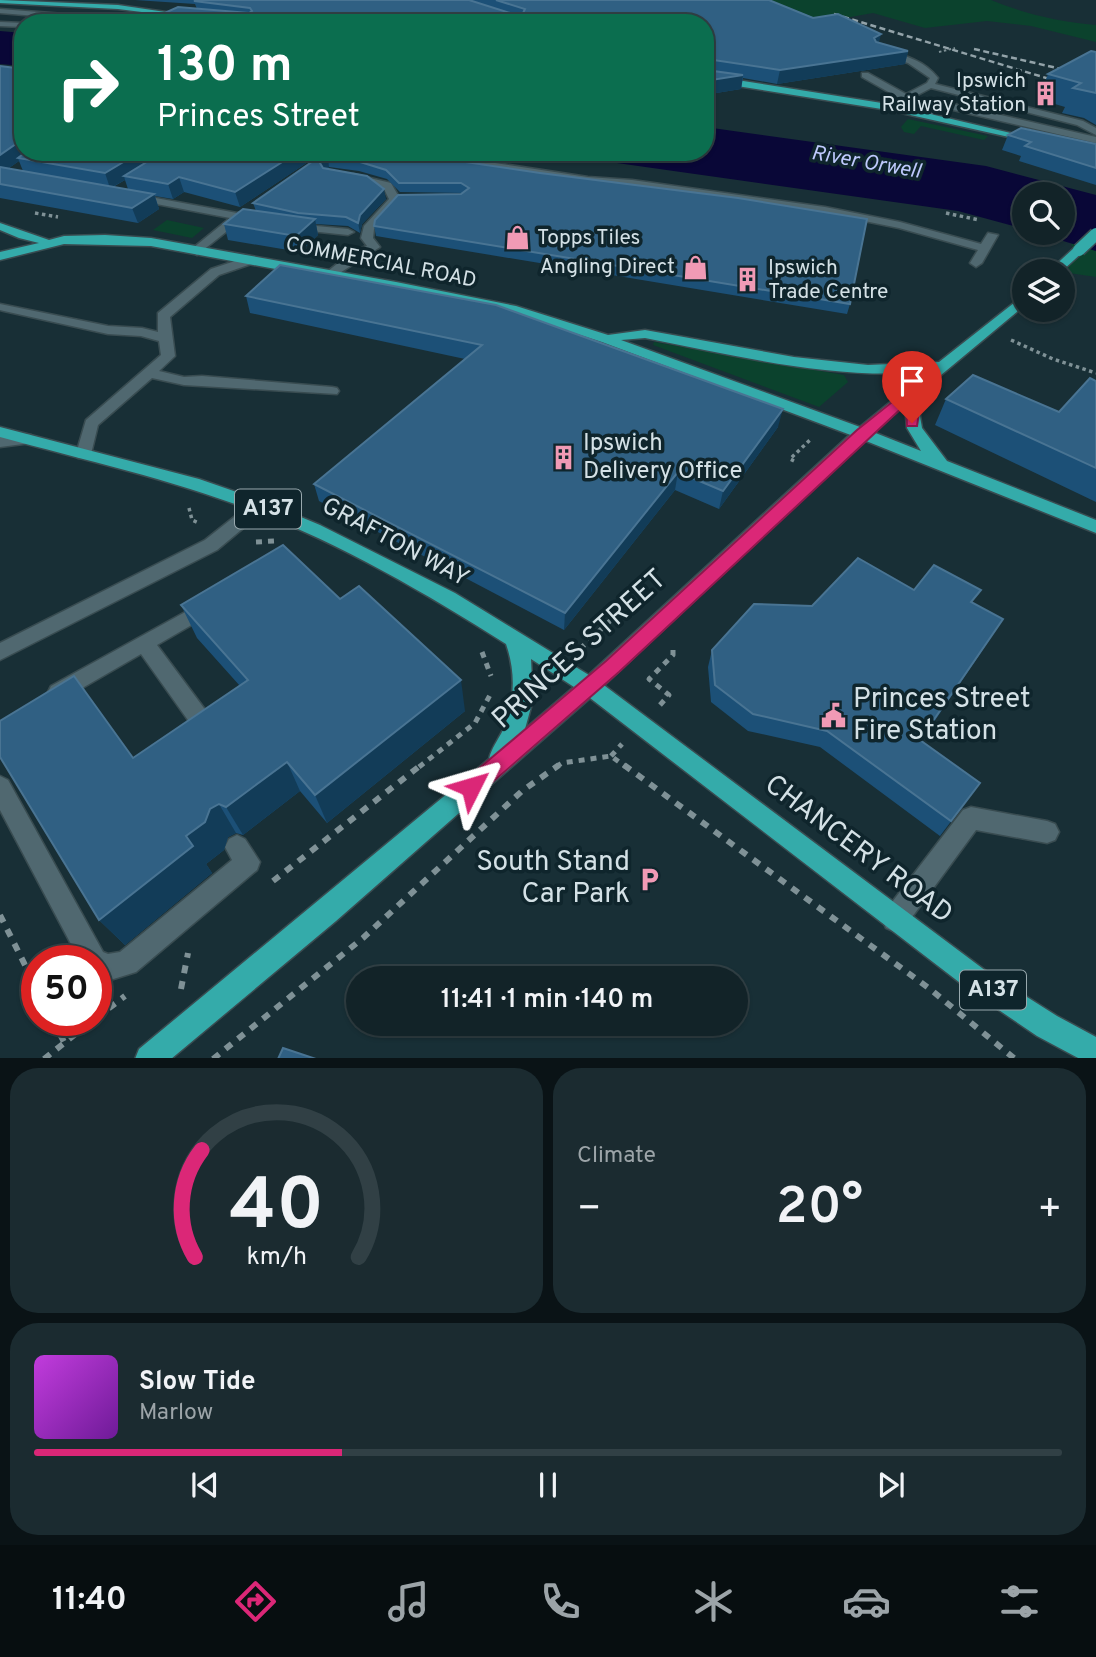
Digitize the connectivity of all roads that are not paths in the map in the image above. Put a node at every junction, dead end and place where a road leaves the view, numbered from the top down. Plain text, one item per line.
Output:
1 (0, 1) edge
2 (70, 4) junction
3 (0, 11) edge
4 (51, 13) junction
5 (168, 13) joint
6 (62, 14) edge
7 (177, 14) edge
8 (876, 51) edge
9 (865, 75) edge
10 (714, 79) edge
11 (932, 84) junction
12 (906, 97) junction
13 (888, 107) junction
14 (926, 115) junction
15 (1096, 132) edge
16 (1096, 140) edge
17 (1041, 141) edge
18 (459, 161) edge
19 (340, 175) edge
20 (128, 197) edge
21 (244, 212) junction
22 (275, 223) edge
23 (288, 225) edge
24 (0, 226) edge
25 (348, 232) edge
26 (992, 234) dead end
27 (1096, 234) edge
28 (64, 240) junction
29 (984, 248) junction
30 (197, 251) junction
31 (0, 256) edge
32 (1069, 259) edge
33 (250, 260) junction
34 (976, 263) dead end
35 (332, 274) junction
36 (4, 307) dead end
37 (1012, 310) edge
38 (167, 339) junction
39 (607, 339) junction
40 (943, 366) junction
41 (149, 373) junction
42 (916, 387) junction
43 (332, 391) dead end
44 (0, 432) edge
45 (862, 433) junction
46 (25, 439) junction
47 (0, 442) edge
48 (84, 454) junction
49 (948, 467) junction
50 (259, 506) junction
51 (1096, 525) edge
52 (225, 597) edge
53 (514, 639) junction
54 (144, 643) junction
55 (0, 652) edge
56 (590, 686) junction
57 (36, 704) edge
58 (200, 737) edge
59 (492, 770) junction
60 (0, 787) edge
61 (1046, 832) dead end
62 (237, 847) dead end
63 (895, 919) junction
64 (86, 945) edge
65 (112, 967) edge
66 (1096, 1052) edge
67 (150, 1058) edge

1 - 2 main road
2 - 4 street
2 - 5 main road
3 - 4 street
4 - 6 street
5 - 7 main road
8 - 11 street
9 - 12 street
10 - 13 main road
11 - 12 street
11 - 15 street
12 - 13 street
13 - 14 main road
14 - 16 street
14 - 17 main road
18 - 29 street
19 - 35 street
20 - 21 street
21 - 22 street
21 - 30 street
23 - 25 street
24 - 28 main road
26 - 29 street
27 - 32 main road, bridge
28 - 30 main road, COMMERCIAL ROAD
28 - 31 main road, COMMERCIAL ROAD
29 - 34 street
30 - 33 main road, COMMERCIAL ROAD
33 - 35 main road, COMMERCIAL ROAD
33 - 38 street
35 - 39 main road, COMMERCIAL ROAD
36 - 38 street
37 - 40 main road, PRINCES STREET
38 - 41 street
39 - 40 main road
39 - 45 main road, COMMERCIAL ROAD
40 - 42 main road, PRINCES STREET
41 - 43 street
41 - 48 street
42 - 45 main road, PRINCES STREET
42 - 49 main road
44 - 46 main road, GRAFTON WAY / A137
45 - 49 main road
45 - 56 street, PRINCES STREET
46 - 47 street
46 - 48 main road, GRAFTON WAY / A137
48 - 50 main road, GRAFTON WAY / A137
49 - 51 main road
50 - 53 main road, GRAFTON WAY / A137
50 - 55 street
52 - 54 street
53 - 56 main road, GRAFTON WAY / A137
53 - 59 main road
54 - 57 street
54 - 58 street
56 - 59 main road, PRINCES STREET
56 - 63 main road, CHANCERY ROAD / A137
59 - 67 main road, PRINCES STREET
60 - 64 street
61 - 63 street
62 - 65 street
63 - 66 main road, CHANCERY ROAD / A137

